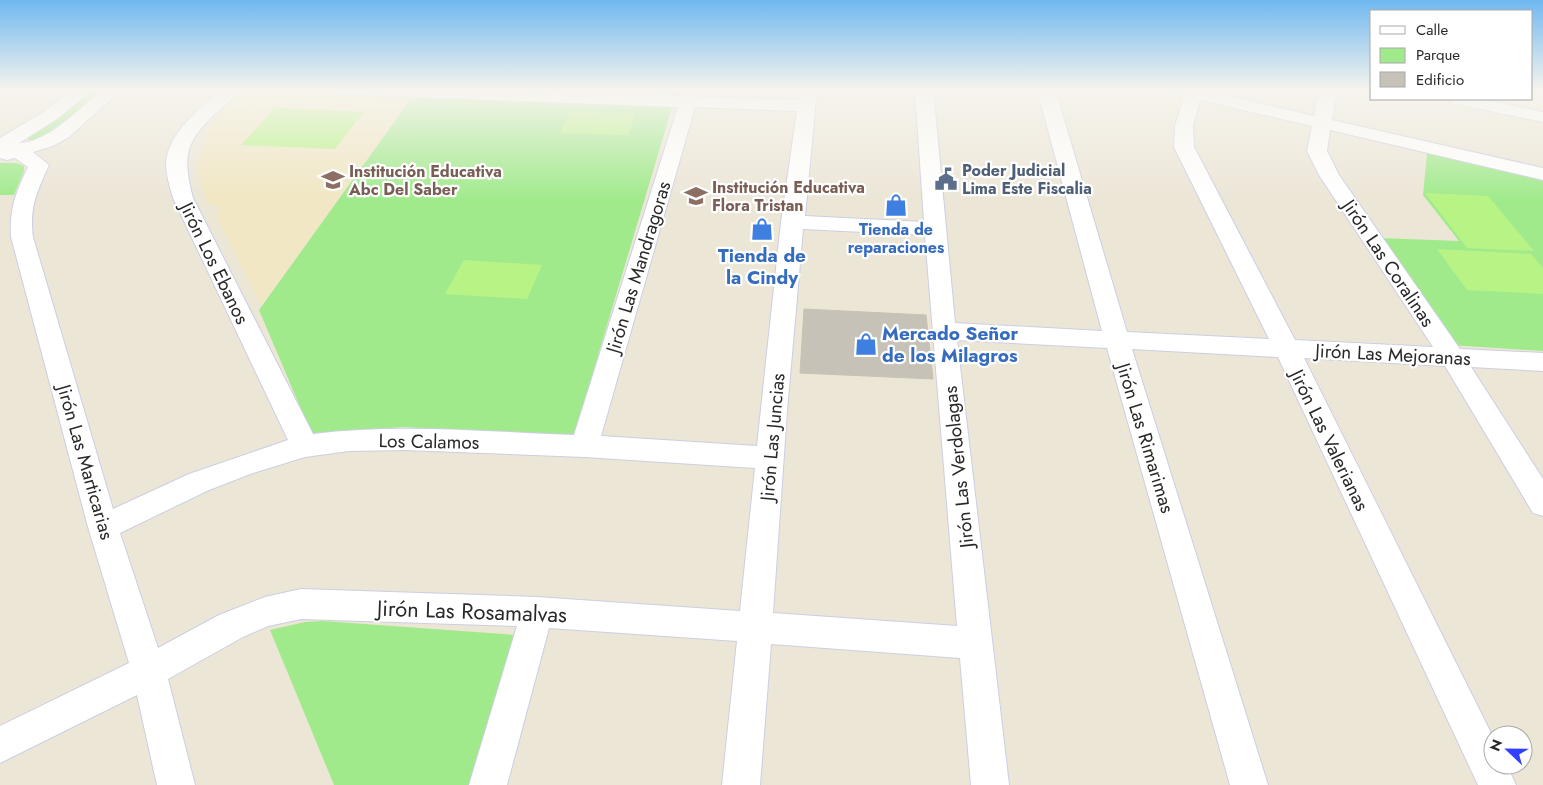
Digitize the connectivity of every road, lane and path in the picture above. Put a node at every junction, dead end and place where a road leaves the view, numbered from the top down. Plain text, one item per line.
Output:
1 (36, 126) edge
2 (71, 126) edge
3 (195, 126) edge
4 (681, 126) edge
5 (804, 126) edge
6 (927, 126) edge
7 (1056, 126) edge
8 (1183, 126) edge
9 (1322, 126) edge
10 (1333, 126) edge
11 (6, 149) edge
12 (1543, 174) edge
13 (792, 222) junction
14 (937, 229) junction
15 (944, 331) junction
16 (1117, 341) junction
17 (1286, 348) junction
18 (1452, 357) junction
19 (1543, 362) edge
20 (304, 446) junction
21 (584, 446) junction
22 (770, 458) junction
23 (1543, 504) edge
24 (103, 526) junction
25 (537, 612) junction
26 (756, 628) junction
27 (975, 643) junction
28 (149, 671) junction
29 (0, 745) edge
30 (176, 785) edge
31 (488, 785) edge
32 (742, 785) edge
33 (990, 785) edge
34 (1249, 785) edge
35 (1496, 785) edge

1 - 11 street
2 - 11 street
3 - 20 street, Jirón Los Ebanos
4 - 21 street, Jirón Las Mandragoras
5 - 13 street, Jirón Las Juncias
6 - 14 street, Jirón Las Verdolagas
7 - 16 street, Jirón Las Rimarimas
8 - 17 street, Jirón Las Valerianas
9 - 18 street, Jirón Las Coralinas
10 - 12 street
11 - 24 street, Jirón Las Marticarias
13 - 14 street
13 - 22 street, Jirón Las Juncias
14 - 15 street, Jirón Las Verdolagas
15 - 16 street, Jirón Las Mejoranas
15 - 27 street, Jirón Las Verdolagas
16 - 17 street, Jirón Las Mejoranas
16 - 34 street, Jirón Las Rimarimas
17 - 18 street, Jirón Las Mejoranas
17 - 35 street, Jirón Las Valerianas
18 - 19 street, Jirón Las Mejoranas
18 - 23 street, Jirón Las Coralinas
20 - 21 street, Los Calamos
20 - 24 street, Los Calamos
21 - 22 street, Los Calamos
22 - 26 street, Jirón Las Juncias
24 - 28 street, Jirón Las Marticarias
25 - 26 street, Jirón Las Rosamalvas
25 - 28 street, Jirón Las Rosamalvas
25 - 31 street
26 - 27 street, Jirón Las Rosamalvas
26 - 32 street, Jirón Las Juncias
27 - 33 street, Jirón Las Verdolagas
28 - 29 street, Jirón Las Rosamalvas
28 - 30 street, Jirón Las Marticarias

